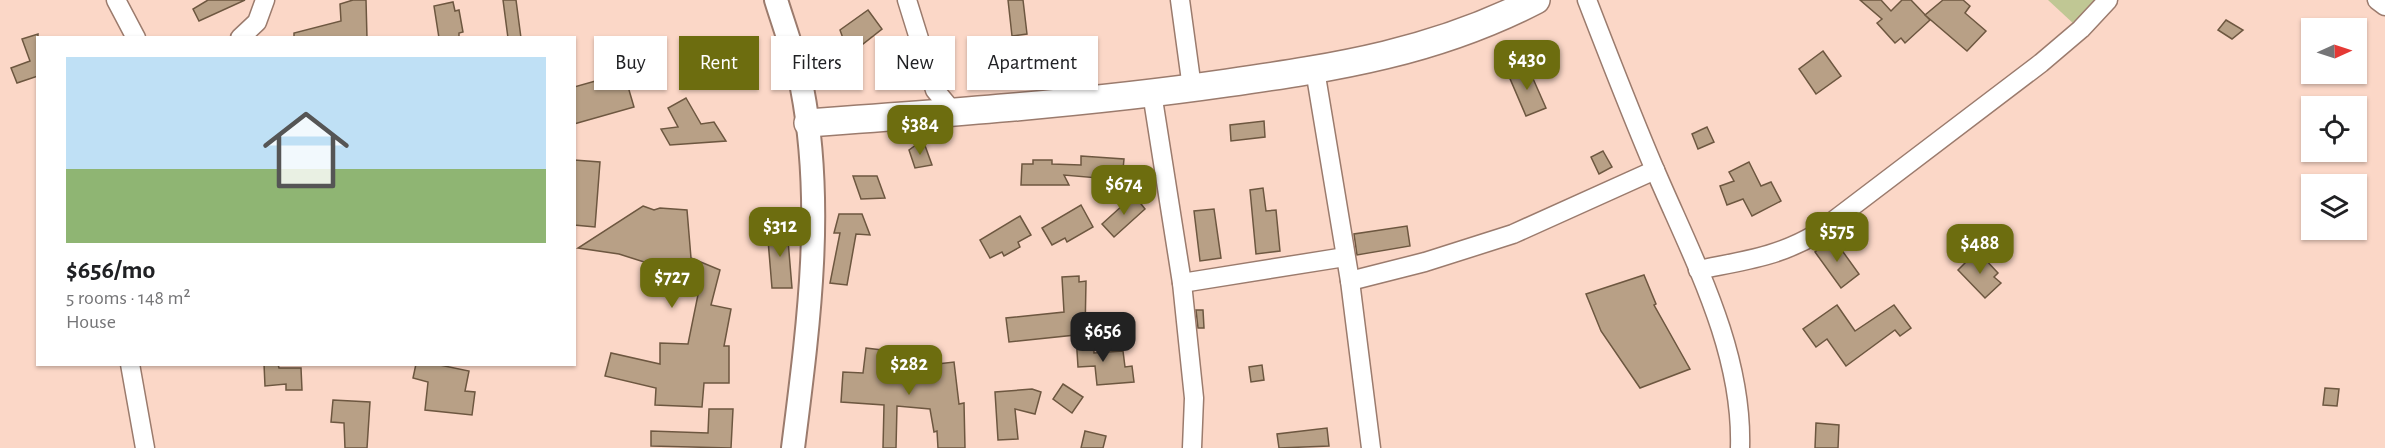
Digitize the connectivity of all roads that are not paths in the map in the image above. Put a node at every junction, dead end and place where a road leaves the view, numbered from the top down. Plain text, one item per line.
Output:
1 (116, 0) edge
2 (265, 0) edge
3 (776, 0) edge
4 (907, 0) edge
5 (1180, 0) edge
6 (1536, 0) edge
7 (1587, 0) edge
8 (2108, 0) edge
9 (2377, 0) edge
10 (2385, 6) edge
11 (135, 36) edge
12 (242, 36) edge
13 (1315, 70) junction
14 (1192, 88) junction
15 (1152, 93) junction
16 (954, 113) junction
17 (808, 123) junction
18 (1655, 170) junction
19 (1345, 257) junction
20 (1698, 270) junction
21 (1350, 281) junction
22 (1182, 283) junction
23 (130, 366) edge
24 (145, 448) edge
25 (793, 448) edge
26 (1192, 448) edge
27 (1371, 448) edge
28 (1740, 448) edge

1 - 11 street
2 - 12 street
3 - 17 main road
4 - 16 street
5 - 14 street
6 - 13 highway
7 - 18 street
8 - 20 street
9 - 10 street
13 - 14 highway
13 - 19 street
14 - 15 highway
15 - 16 highway
15 - 22 street
16 - 17 highway
17 - 25 main road
18 - 20 street
18 - 21 street
19 - 21 street
19 - 22 street
20 - 28 street
21 - 27 street
22 - 26 street
23 - 24 street

